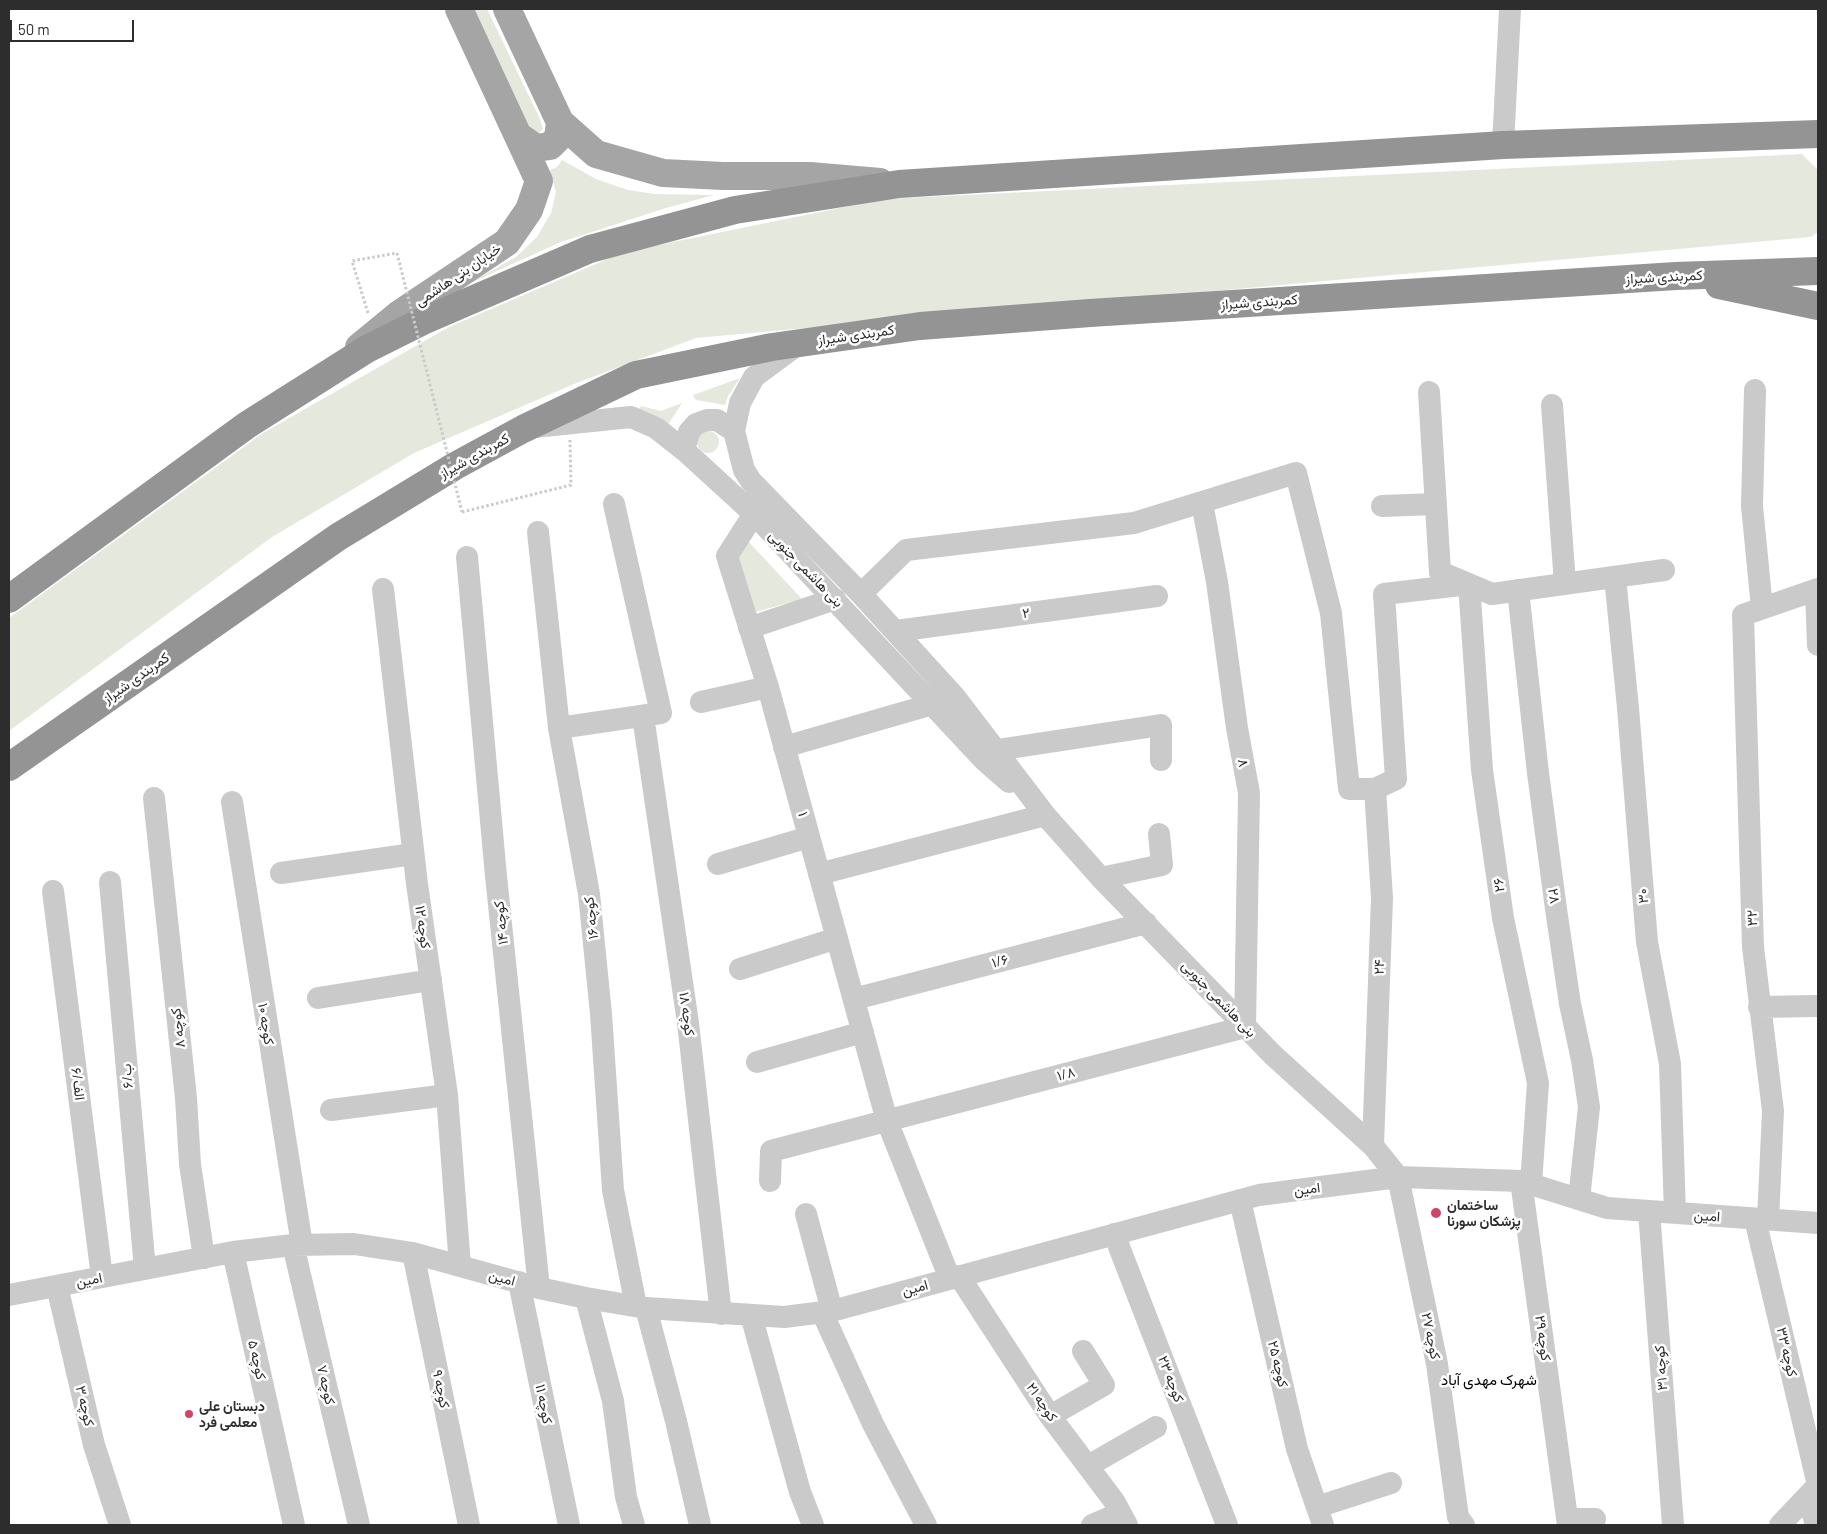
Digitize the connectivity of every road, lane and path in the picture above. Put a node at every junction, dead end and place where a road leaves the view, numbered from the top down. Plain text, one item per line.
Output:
1 (459, 9) edge
2 (507, 9) edge
3 (1510, 9) edge
4 (560, 122) junction
5 (1818, 134) edge
6 (520, 137) junction
7 (1503, 145) junction
8 (899, 184) junction
9 (1818, 271) edge
10 (1676, 276) junction
11 (1818, 306) edge
12 (375, 334) junction
13 (801, 343) junction
14 (324, 377) junction
15 (1755, 390) dead end
16 (1429, 392) dead end
17 (1552, 405) dead end
18 (570, 424) junction
19 (523, 428) junction
20 (734, 432) junction
21 (684, 450) junction
22 (1202, 503) junction
23 (614, 504) dead end
24 (1436, 504) junction
25 (1382, 506) dead end
26 (754, 514) junction
27 (538, 532) dead end
28 (468, 557) dead end
29 (1664, 570) dead end
30 (1615, 577) junction
31 (1469, 584) junction
32 (1565, 584) junction
33 (383, 589) dead end
34 (1518, 590) junction
35 (1817, 590) edge
36 (861, 594) junction
37 (1157, 596) dead end
38 (9, 599) edge
39 (835, 599) junction
40 (1753, 611) junction
41 (749, 628) junction
42 (896, 631) junction
43 (1818, 645) edge
44 (768, 687) junction
45 (700, 702) dead end
46 (932, 704) junction
47 (643, 716) junction
48 (559, 728) junction
49 (784, 747) junction
50 (997, 750) junction
51 (1161, 760) dead end
52 (9, 767) edge
53 (1375, 789) junction
54 (154, 798) dead end
55 (232, 802) dead end
56 (1045, 815) junction
57 (1159, 834) dead end
58 (809, 837) junction
59 (413, 854) junction
60 (718, 864) dead end
61 (282, 873) dead end
62 (819, 874) junction
63 (1101, 878) junction
64 (110, 882) dead end
65 (54, 891) dead end
66 (1146, 923) junction
67 (837, 938) junction
68 (740, 969) dead end
69 (431, 980) junction
70 (318, 998) dead end
71 (854, 999) junction
72 (1808, 1006) edge
73 (1759, 1007) junction
74 (1245, 1027) junction
75 (863, 1032) junction
76 (757, 1062) dead end
77 (447, 1095) junction
78 (331, 1110) dead end
79 (887, 1121) junction
80 (1373, 1146) junction
81 (1398, 1177) junction
82 (770, 1181) dead end
83 (1526, 1182) junction
84 (1240, 1200) junction
85 (1579, 1200) junction
86 (1649, 1212) junction
87 (1676, 1213) junction
88 (806, 1214) dead end
89 (1762, 1219) junction
90 (1818, 1224) edge
91 (1114, 1234) junction
92 (298, 1245) junction
93 (233, 1252) junction
94 (413, 1253) junction
95 (204, 1258) junction
96 (460, 1266) junction
97 (145, 1269) junction
98 (102, 1277) junction
99 (954, 1277) junction
100 (529, 1285) junction
101 (57, 1286) junction
102 (9, 1295) edge
103 (586, 1298) junction
104 (641, 1307) junction
105 (827, 1312) junction
106 (721, 1314) junction
107 (751, 1315) junction
108 (1084, 1351) dead end
109 (1050, 1416) junction
110 (1156, 1427) dead end
111 (1088, 1466) junction
112 (1391, 1483) dead end
113 (1815, 1489) edge
114 (1320, 1516) edge
115 (1124, 1519) edge
116 (1595, 1519) dead end
117 (1568, 1522) edge
118 (120, 1525) edge
119 (294, 1525) edge
120 (359, 1525) edge
121 (469, 1525) edge
122 (568, 1525) edge
123 (634, 1525) edge
124 (700, 1525) edge
125 (813, 1525) edge
126 (926, 1525) edge
127 (1092, 1525) edge
128 (1227, 1525) edge
129 (1464, 1525) edge
130 (1673, 1525) edge
131 (1780, 1525) edge
132 (1816, 1525) edge

1 - 6 main road, خیابان بنی هاشمی
2 - 4 main road
3 - 7 street
4 - 6 main road
4 - 8 main road
5 - 7 highway
6 - 12 main road, خیابان بنی هاشمی
7 - 8 highway
8 - 14 highway
9 - 10 highway, کمربندی شیراز
10 - 11 highway
10 - 13 highway, کمربندی شیراز
12 - 14 main road, خیابان بنی هاشمی
12 - 18 path, bridge
13 - 19 highway, کمربندی شیراز
13 - 20 street, بنی هاشمی جنوبی
14 - 38 highway
15 - 40 street, ۳۲
16 - 24 street
17 - 32 street
18 - 19 street, بنی هاشمی جنوبی
18 - 21 street, بنی هاشمی جنوبی
19 - 52 highway, کمربندی شیراز
20 - 21 street
20 - 36 street, بنی هاشمی جنوبی
21 - 26 street, بنی هاشمی جنوبی
22 - 36 street
22 - 53 street
22 - 74 street, ۸
23 - 47 street
24 - 25 street
24 - 31 street
26 - 39 street, بنی هاشمی جنوبی
26 - 41 street, ۱
27 - 48 street, کوچه ۱۶
28 - 100 street, کوچه ۱۴
29 - 30 street
30 - 32 street
30 - 87 street, ۳۰
31 - 34 street
31 - 53 street
31 - 83 street, ۲۶
32 - 34 street
33 - 59 street, کوچه ۱۲
34 - 85 street, ۲۸
35 - 40 street
35 - 43 street
36 - 42 street, بنی هاشمی جنوبی
37 - 42 street, ۲
39 - 41 street
39 - 46 street, بنی هاشمی جنوبی
40 - 73 street, ۳۲
41 - 44 street, ۱
42 - 50 street, بنی هاشمی جنوبی
44 - 45 street
44 - 49 street, ۱
46 - 49 street
46 - 56 street, بنی هاشمی جنوبی
47 - 48 street
47 - 106 street, کوچه ۱۸
48 - 104 street, کوچه ۱۶
49 - 58 street, ۱
50 - 51 street
50 - 56 street, بنی هاشمی جنوبی
53 - 80 street, ۲۴
54 - 95 street, کوچه ۸
55 - 92 street, کوچه ۱۰
56 - 62 street
56 - 63 street, بنی هاشمی جنوبی
57 - 63 street
58 - 60 street
58 - 62 street, ۱
59 - 61 street
59 - 69 street, کوچه ۱۲
62 - 67 street, ۱
63 - 66 street, بنی هاشمی جنوبی
64 - 97 street, ب/۶
65 - 98 street, ۶/الف
66 - 71 street, ۱/۶
66 - 74 street, بنی هاشمی جنوبی
67 - 68 street
67 - 71 street, ۱
69 - 70 street
69 - 77 street, کوچه ۱۲
71 - 75 street, ۱
72 - 73 street
73 - 89 street, ۳۲
74 - 79 street, ۱/۸
74 - 80 street, بنی هاشمی جنوبی
75 - 76 street
75 - 79 street, ۱
77 - 78 street
77 - 96 street, کوچه ۱۲
79 - 82 street, ۱/۸
79 - 99 street, کوچه ۲۱
80 - 81 street, بنی هاشمی جنوبی
81 - 83 street, امین
81 - 84 street, امین
81 - 129 street, کوچه ۲۷
83 - 85 street, امین
83 - 117 street, کوچه ۲۹
84 - 91 street, امین
84 - 114 street, کوچه ۲۵
85 - 86 street, امین
86 - 87 street, امین
86 - 130 street, کوچه ۳۱
87 - 89 street, امین
88 - 105 street
89 - 90 street, امین
89 - 113 street, کوچه ۳۳
91 - 99 street, امین
91 - 128 street, کوچه ۲۳
92 - 93 street, امین
92 - 94 street, امین
92 - 120 street, کوچه ۷
93 - 95 street, امین
93 - 119 street, کوچه ۵
94 - 96 street, امین
94 - 121 street, کوچه ۹
95 - 97 street, امین
96 - 100 street, امین
97 - 98 street, امین
98 - 101 street, امین
99 - 105 street, امین
99 - 109 street, کوچه ۲۱
100 - 103 street, امین
100 - 122 street, کوچه ۱۱
101 - 102 street, امین
101 - 118 street, کوچه ۳
103 - 104 street, امین
103 - 123 street
104 - 106 street, امین
104 - 124 street, کوچه ۱۶
105 - 107 street, امین
105 - 126 street
106 - 107 street, امین
107 - 125 street
108 - 109 street
109 - 111 street, کوچه ۲۱
110 - 111 street
111 - 115 street, کوچه ۲۱
112 - 114 street
113 - 131 street
113 - 132 street
115 - 127 street
116 - 117 street

